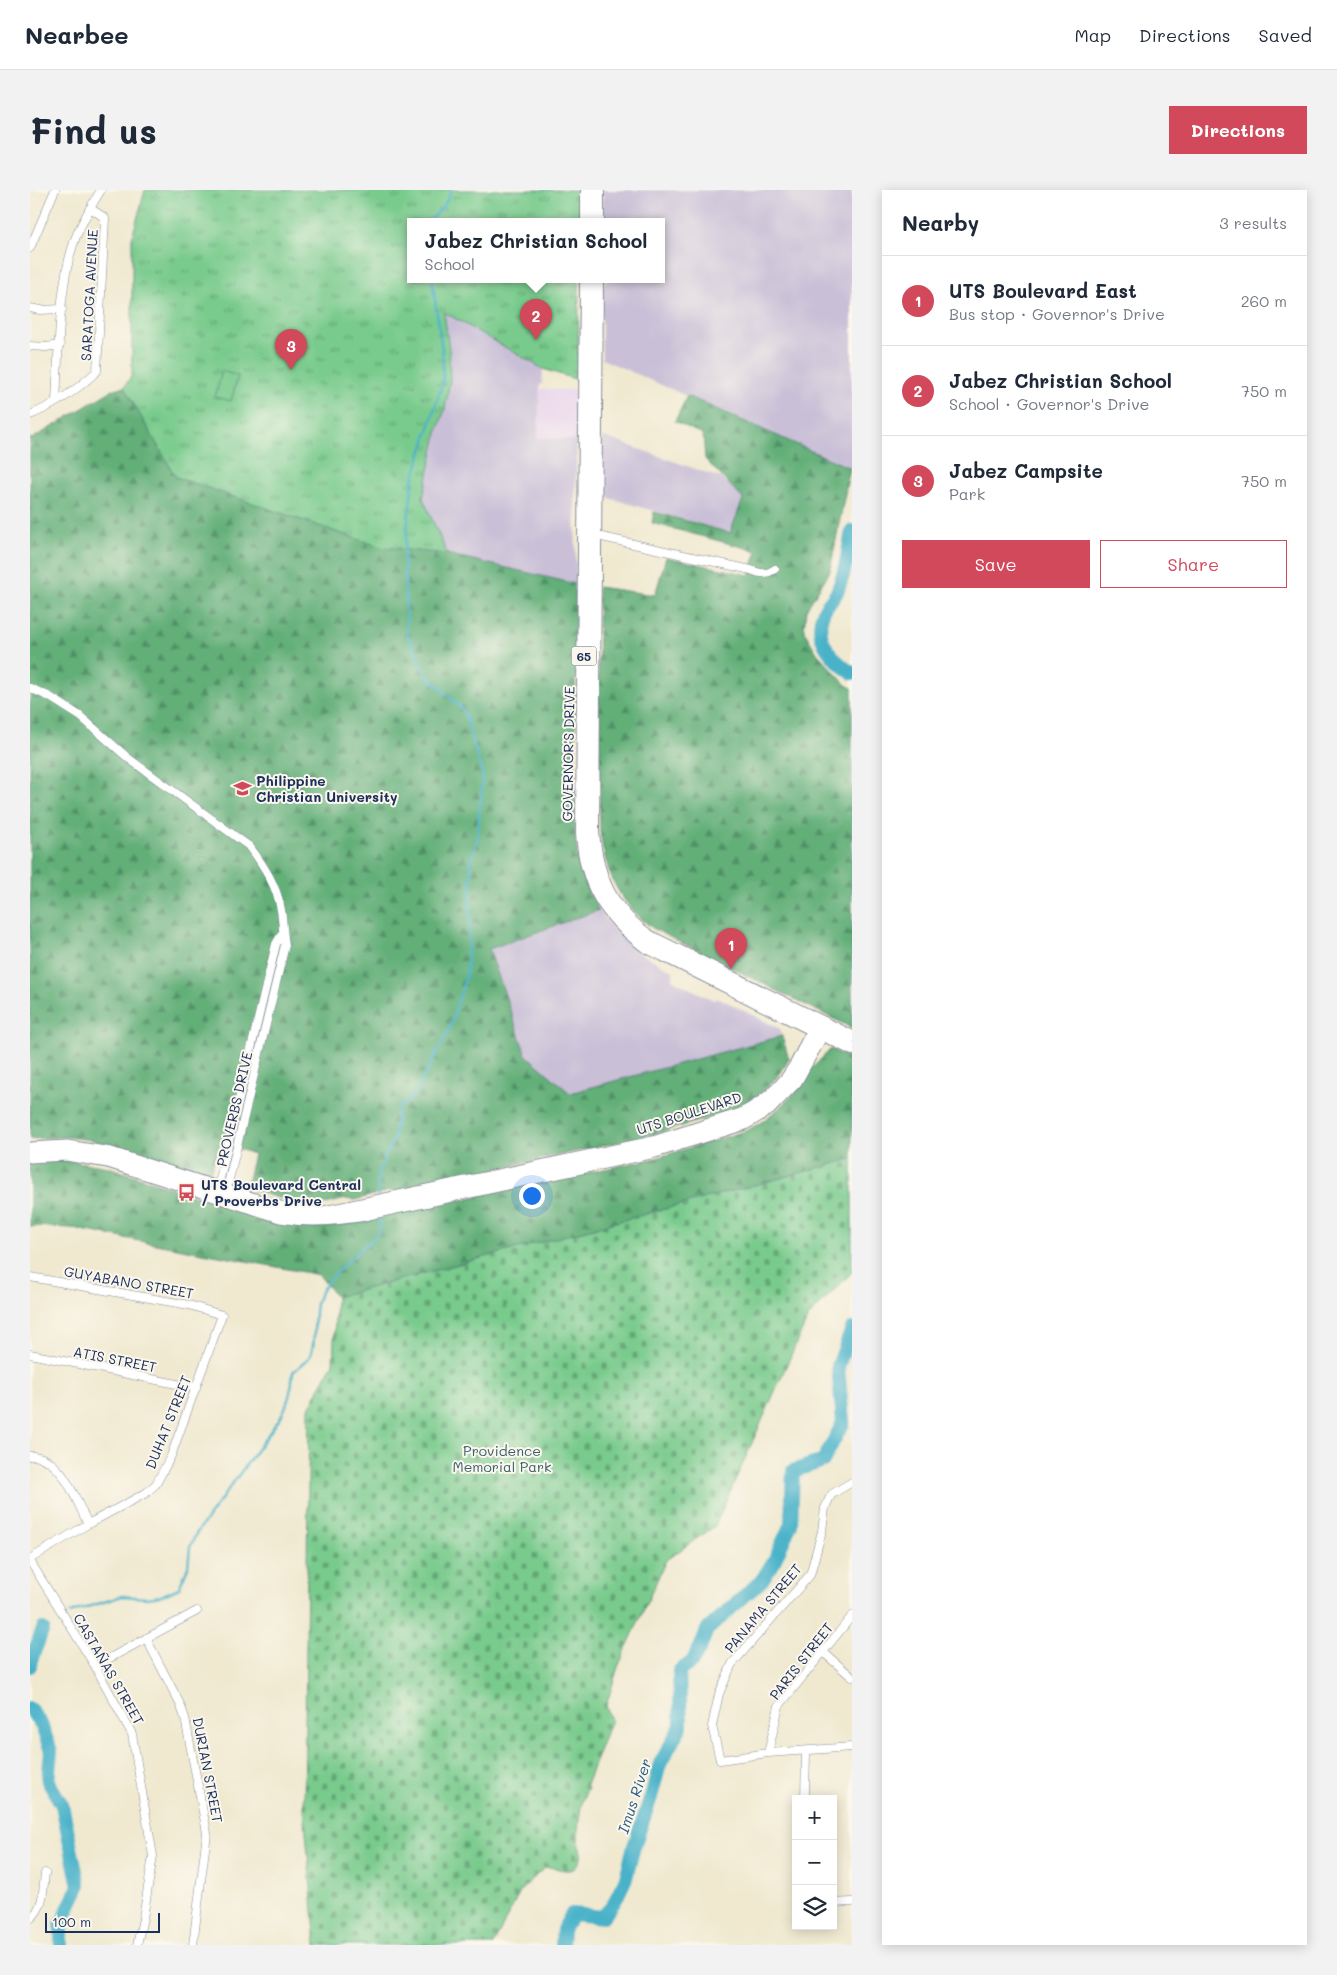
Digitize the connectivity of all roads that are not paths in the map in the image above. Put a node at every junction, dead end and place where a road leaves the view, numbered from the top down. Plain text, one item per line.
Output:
1 (55, 190) edge
2 (101, 190) edge
3 (587, 190) edge
4 (598, 190) edge
5 (90, 208) junction
6 (587, 218) edge
7 (598, 218) edge
8 (33, 234) edge
9 (30, 248) edge
10 (586, 283) edge
11 (597, 283) edge
12 (30, 308) edge
13 (62, 309) junction
14 (60, 345) junction
15 (30, 346) edge
16 (56, 401) junction
17 (30, 415) edge
18 (590, 534) junction
19 (775, 569) dead end
20 (30, 688) edge
21 (819, 1029) junction
22 (852, 1037) edge
23 (852, 1050) edge
24 (30, 1148) edge
25 (30, 1157) edge
26 (222, 1191) junction
27 (30, 1277) edge
28 (222, 1315) joint
29 (30, 1354) edge
30 (196, 1388) junction
31 (30, 1456) edge
32 (852, 1482) edge
33 (88, 1524) junction
34 (30, 1560) edge
35 (198, 1611) dead end
36 (852, 1616) edge
37 (146, 1638) junction
38 (823, 1652) junction
39 (95, 1666) junction
40 (852, 1677) edge
41 (852, 1747) edge
42 (806, 1751) junction
43 (768, 1753) junction
44 (805, 1795) edge
45 (45, 1873) dead end
46 (852, 1902) edge
47 (837, 1903) edge
48 (30, 1919) edge
49 (137, 1945) edge
50 (193, 1945) edge

1 - 8 street
2 - 5 street
3 - 6 highway
4 - 7 highway
5 - 13 street
5 - 16 street, SARATOGA AVENUE
8 - 9 street
10 - 18 highway, GOVERNOR'S DRIVE / 65
11 - 18 highway, GOVERNOR'S DRIVE / 65
12 - 13 street
13 - 14 street
14 - 15 street
14 - 16 street
16 - 17 street, SARATOGA AVENUE
18 - 19 street
18 - 21 highway, GOVERNOR'S DRIVE / 65
20 - 26 street, PROVERBS DRIVE
21 - 22 highway, GOVERNOR'S DRIVE / 65
21 - 23 highway, GOVERNOR'S DRIVE / 65
21 - 26 main road, UTS BOULEVARD
24 - 26 main road, UTS BOULEVARD
25 - 26 main road, UTS BOULEVARD
27 - 28 street, GUYABANO STREET
28 - 30 street, DUHAT STREET
29 - 30 street, ATIS STREET
30 - 33 street, DUHAT STREET
31 - 33 street
32 - 43 street, PANAMA STREET
33 - 34 street, DUHAT STREET
34 - 39 street, CASTAÑAS STREET
35 - 37 street
36 - 38 street, PARIS STREET
37 - 39 street
37 - 50 street, DURIAN STREET
38 - 40 street
38 - 43 street, PARIS STREET
39 - 49 street, CASTAÑAS STREET
41 - 42 street
42 - 43 street
42 - 44 street
45 - 48 street
46 - 47 street

